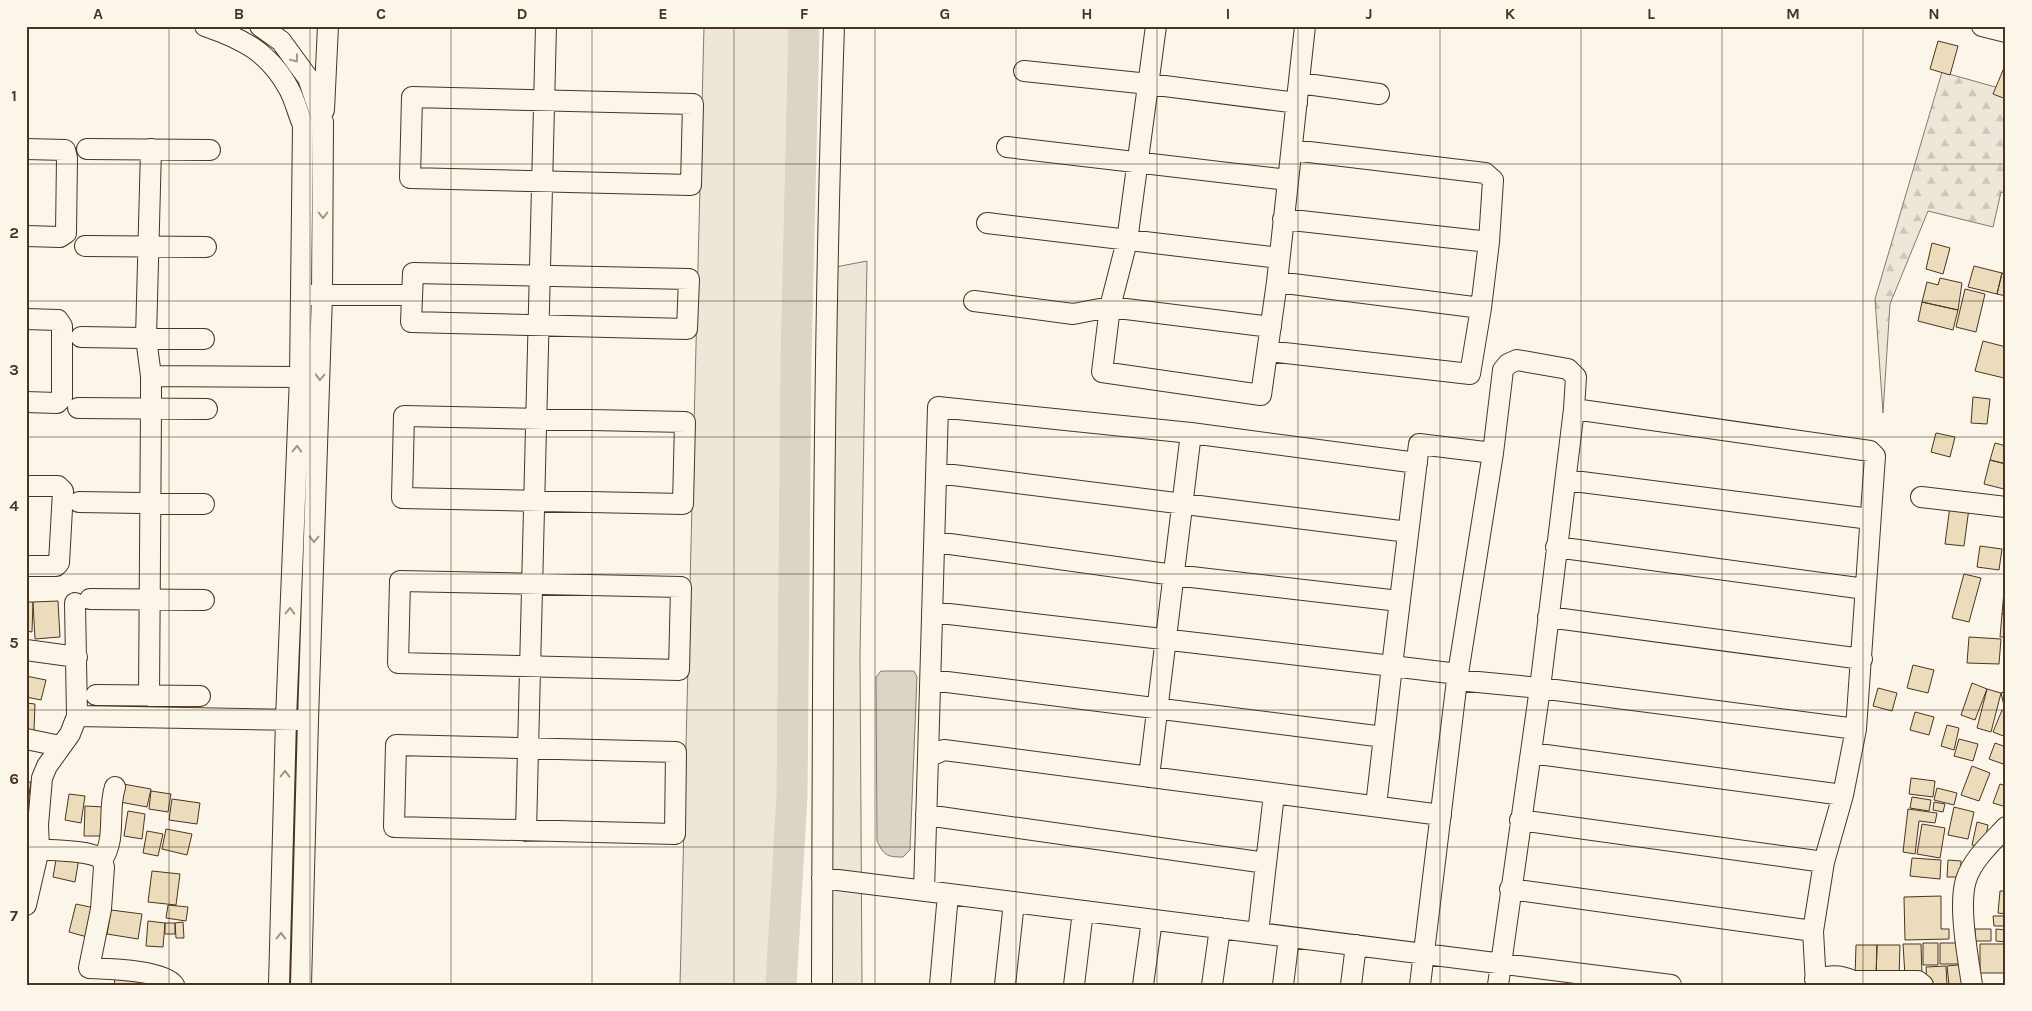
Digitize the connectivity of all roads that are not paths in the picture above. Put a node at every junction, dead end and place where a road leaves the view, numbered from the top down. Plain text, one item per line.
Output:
1 (205, 26) edge
2 (260, 26) edge
3 (328, 26) edge
4 (546, 26) edge
5 (834, 26) edge
6 (1156, 26) edge
7 (1305, 26) edge
8 (1982, 26) edge
9 (2006, 32) edge
10 (1024, 71) dead end
11 (1149, 84) junction
12 (1298, 93) junction
13 (1379, 94) dead end
14 (544, 100) junction
15 (324, 122) junction
16 (1007, 147) dead end
17 (26, 149) edge
18 (87, 149) dead end
19 (151, 150) junction
20 (210, 150) dead end
21 (1292, 150) junction
22 (1138, 161) junction
23 (1288, 180) junction
24 (542, 181) junction
25 (1283, 219) junction
26 (987, 223) dead end
27 (26, 236) edge
28 (1127, 241) junction
29 (1489, 242) junction
30 (85, 246) dead end
31 (147, 246) junction
32 (206, 247) dead end
33 (1279, 258) junction
34 (540, 276) junction
35 (1277, 282) junction
36 (302, 295) junction
37 (322, 295) junction
38 (412, 295) junction
39 (974, 301) dead end
40 (1110, 307) junction
41 (1481, 308) junction
42 (26, 320) edge
43 (538, 325) junction
44 (1271, 327) junction
45 (81, 338) dead end
46 (146, 338) junction
47 (204, 339) dead end
48 (1268, 350) junction
49 (151, 376) junction
50 (300, 377) junction
51 (26, 402) edge
52 (78, 408) dead end
53 (151, 409) junction
54 (207, 409) dead end
55 (1574, 409) junction
56 (536, 419) junction
57 (1191, 433) junction
58 (1493, 453) junction
59 (1417, 463) junction
60 (937, 474) junction
61 (1566, 480) junction
62 (26, 486) edge
63 (1921, 496) dead end
64 (534, 501) junction
65 (79, 502) dead end
66 (152, 503) junction
67 (1182, 503) junction
68 (204, 504) dead end
69 (2006, 507) edge
70 (1870, 519) junction
71 (1408, 532) junction
72 (935, 542) junction
73 (1556, 547) junction
74 (26, 566) edge
75 (1174, 575) junction
76 (532, 584) junction
77 (1865, 589) junction
78 (150, 600) junction
79 (204, 600) dead end
80 (1399, 601) junction
81 (932, 612) junction
82 (1548, 617) junction
83 (1166, 639) junction
84 (26, 650) edge
85 (77, 657) junction
86 (1862, 659) junction
87 (530, 666) junction
88 (1392, 666) junction
89 (1458, 677) junction
90 (930, 680) junction
91 (1540, 688) junction
92 (96, 695) dead end
93 (149, 696) junction
94 (200, 696) dead end
95 (1158, 707) junction
96 (77, 716) junction
97 (286, 719) junction
98 (308, 720) junction
99 (1856, 729) junction
100 (1384, 736) junction
101 (26, 739) edge
102 (60, 746) junction
103 (528, 748) junction
104 (1531, 753) junction
105 (928, 757) junction
106 (34, 777) edge
107 (1149, 777) junction
108 (115, 787) dead end
109 (1274, 794) junction
110 (1843, 795) junction
111 (1376, 806) junction
112 (926, 815) junction
113 (1441, 815) junction
114 (1520, 820) junction
115 (2006, 827) edge
116 (526, 831) junction
117 (38, 849) junction
118 (102, 860) junction
119 (1824, 862) junction
120 (1266, 863) junction
121 (822, 878) junction
122 (29, 882) edge
123 (1510, 889) junction
124 (924, 891) junction
125 (948, 894) junction
126 (1014, 902) junction
127 (26, 905) edge
128 (1083, 911) junction
129 (1152, 920) junction
130 (1220, 928) junction
131 (1813, 931) junction
132 (1258, 933) junction
133 (1289, 937) junction
134 (1356, 945) junction
135 (1423, 954) junction
136 (1500, 963) junction
137 (88, 976) edge
138 (1570, 978) edge
139 (1815, 982) edge
140 (1639, 983) edge
141 (174, 985) edge
142 (280, 985) edge
143 (301, 985) edge
144 (822, 985) edge
145 (940, 985) edge
146 (1005, 985) edge
147 (1074, 985) edge
148 (1143, 985) edge
149 (1212, 985) edge
150 (1283, 985) edge
151 (1351, 985) edge
152 (1420, 985) edge
153 (1498, 985) edge
154 (1671, 985) edge
155 (1923, 985) edge
156 (1972, 985) edge

1 - 36 street
2 -> 15 street
3 - 15 street
4 - 14 street
5 - 121 street
6 - 11 street
7 - 12 street
8 - 9 street
10 - 11 street
11 - 12 street
11 - 22 street
12 - 13 street
12 - 21 street
14 - 24 street
14 - 24 street
14 - 24 street
15 -> 37 street
16 - 22 street
17 - 27 street
18 - 19 street
19 - 20 street
19 - 31 street
21 - 23 street
21 - 29 street
22 - 23 street
22 - 28 street
23 - 25 street
24 - 34 street
25 - 29 street
25 - 33 street
26 - 28 street
28 - 33 street
28 - 40 street
29 - 41 street
30 - 31 street
31 - 32 street
31 - 46 street
33 - 35 street
34 - 38 street
34 - 43 street
34 - 43 street
35 - 41 street
35 - 44 street
36 - 37 street
36 - 50 street
37 - 38 street
37 -> 98 street
38 - 43 street
39 - 40 street
40 - 44 street
40 - 48 street
41 - 48 street
42 - 51 street
43 - 56 street
44 - 48 street
45 - 46 street
46 - 47 street
46 - 49 street
49 - 50 street
49 - 53 street
97 -> 50 street
52 - 53 street
53 - 54 street
53 - 66 street
55 - 58 street
55 - 61 street
55 - 70 street
56 - 64 street
56 - 64 street
56 - 64 street
57 - 59 street
57 - 60 street
57 - 67 street
58 - 59 street
58 - 89 street
59 - 71 street
60 - 67 street
60 - 72 street
61 - 70 street
61 - 73 street
62 - 74 street
63 - 69 street
64 - 76 street
65 - 66 street
66 - 68 street
66 - 78 street
67 - 71 street
67 - 75 street
70 - 77 street
71 - 80 street
72 - 75 street
72 - 81 street
73 - 77 street
73 - 82 street
75 - 80 street
75 - 83 street
76 - 87 street
76 - 87 street
76 - 87 street
77 - 86 street
78 - 79 street
78 - 85 street
78 - 93 street
80 - 88 street
81 - 83 street
81 - 90 street
82 - 86 street
82 - 91 street
83 - 88 street
83 - 95 street
84 - 85 street
85 - 96 street
86 - 99 street
87 - 103 street
88 - 89 street
88 - 100 street
89 - 91 street
89 - 113 street
90 - 95 street
90 - 105 street
91 - 99 street
91 - 104 street
92 - 93 street
93 - 94 street
95 - 100 street
95 - 107 street
96 - 97 street
96 - 102 street
97 - 98 street
142 -> 97 street
98 - 143 street
99 - 110 street
100 - 111 street
101 - 102 street
102 - 106 street
103 - 116 street
103 - 116 street
103 - 116 street
104 - 110 street
104 - 114 street
105 - 107 street
105 - 112 street
106 - 117 street
107 - 109 street
108 - 118 street
109 - 111 street
109 - 120 street
110 - 119 street
111 - 113 street
112 - 120 street
112 - 124 street
113 - 135 street
114 - 119 street
114 - 123 street
115 - 156 street
117 - 118 street
117 - 122 street
118 - 137 street
119 - 131 street
120 - 132 street
121 - 124 street
121 - 144 street
122 - 127 street
123 - 131 street
123 - 136 street
124 - 125 street
125 - 126 street
125 - 145 street
126 - 128 street
126 - 146 street
128 - 129 street
128 - 147 street
129 - 130 street
129 - 148 street
130 - 132 street
130 - 149 street
131 - 139 street
132 - 133 street
133 - 134 street
133 - 150 street
134 - 135 street
134 - 151 street
135 - 136 street
135 - 152 street
136 - 138 street
136 - 153 street
137 - 141 street
138 - 140 street
139 - 155 street
140 - 154 street

